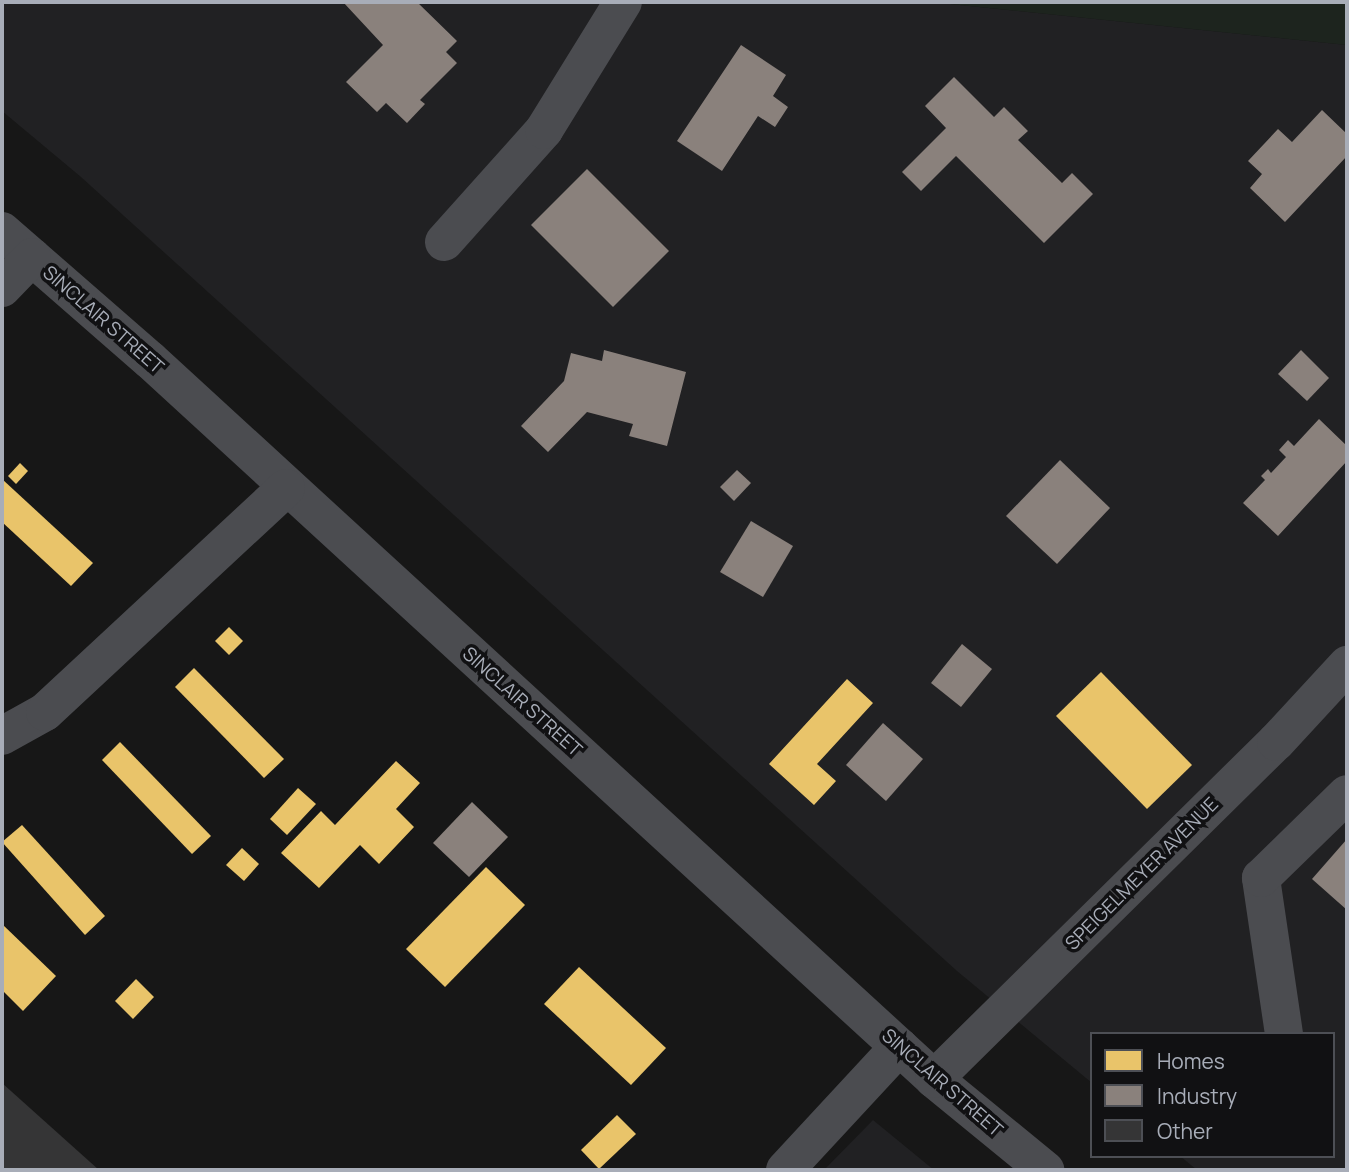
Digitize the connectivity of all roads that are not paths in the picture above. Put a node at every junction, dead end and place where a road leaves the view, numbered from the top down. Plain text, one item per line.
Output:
1 (623, 2) edge
2 (2, 231) edge
3 (444, 242) dead end
4 (32, 257) junction
5 (2, 288) edge
6 (286, 488) junction
7 (1347, 665) edge
8 (2, 736) edge
9 (1347, 794) edge
10 (1284, 1032) edge
11 (900, 1048) junction
12 (934, 1079) junction
13 (785, 1170) edge
14 (1045, 1170) edge

1 - 3 street
2 - 4 street, SINCLAIR STREET
4 - 5 street
4 - 6 street, SINCLAIR STREET
6 - 8 street
6 - 11 street, SINCLAIR STREET
7 - 12 street, SPEIGELMEYER AVENUE
9 - 10 street
11 - 12 street, SINCLAIR STREET
11 - 13 street
12 - 14 street, SINCLAIR STREET

